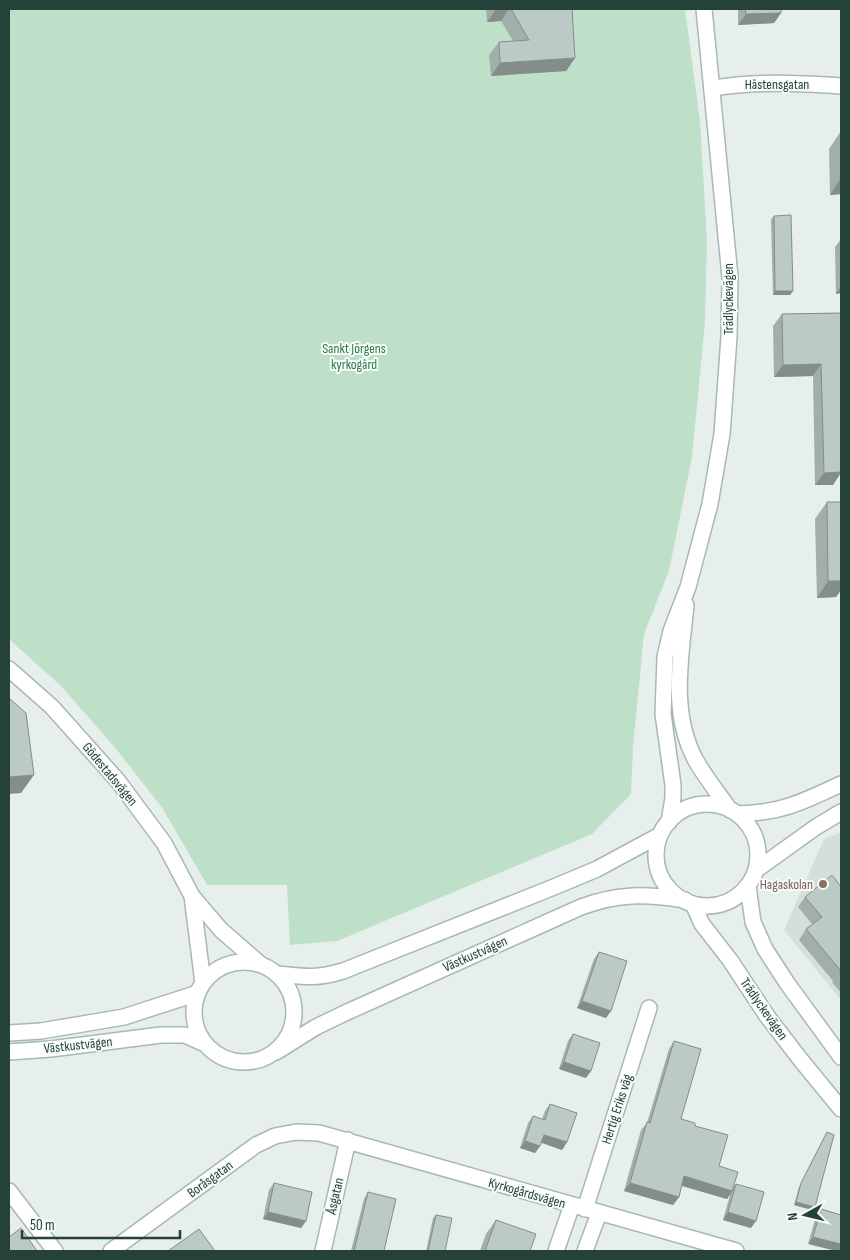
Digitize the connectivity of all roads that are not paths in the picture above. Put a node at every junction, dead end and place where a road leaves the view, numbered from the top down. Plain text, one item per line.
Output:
1 (704, 9) edge
2 (841, 86) edge
3 (713, 88) junction
4 (688, 586) junction
5 (9, 669) edge
6 (841, 784) edge
7 (734, 812) junction
8 (841, 812) edge
9 (664, 828) junction
10 (756, 870) junction
11 (748, 886) junction
12 (192, 896) junction
13 (689, 902) junction
14 (260, 964) junction
15 (278, 974) junction
16 (200, 988) junction
17 (649, 1008) dead end
18 (9, 1033) edge
19 (205, 1044) junction
20 (9, 1052) edge
21 (276, 1052) junction
22 (841, 1057) edge
23 (841, 1109) edge
24 (319, 1133) joint
25 (348, 1140) junction
26 (9, 1191) edge
27 (585, 1209) junction
28 (55, 1251) edge
29 (111, 1251) edge
30 (323, 1251) edge
31 (556, 1251) edge
32 (585, 1251) edge
33 (736, 1251) edge

1 - 3 street, Trädlyckevägen
2 - 3 street, Håstensgatan
3 - 4 street, Trädlyckevägen
4 - 7 street, Trädlyckevägen
4 - 9 street, Trädlyckevägen
5 - 12 street, Gödestadsvägen
6 - 7 street
7 - 9 street
7 - 10 street
8 - 10 street
9 - 13 street
9 - 15 street
10 - 11 street
11 - 13 street
11 - 22 street
12 - 14 street, Gödestadsvägen
12 - 16 street, Gödestadsvägen
13 - 21 street, Västkustvägen
13 - 23 street, Trädlyckevägen
14 - 15 street
14 - 16 street
15 - 21 street
16 - 18 street, Västkustvägen
16 - 19 street
17 - 27 street, Hertig Eriks väg
19 - 20 street, Västkustvägen
19 - 21 street
24 - 25 street, Kyrkogårdsvägen
24 - 29 street, Boråsgatan
25 - 27 street, Kyrkogårdsvägen
25 - 30 street, Åsgatan
26 - 28 street
27 - 31 street, Hertig Eriks väg
27 - 32 street, Hertig Eriks väg
27 - 33 street, Kyrkogårdsvägen

